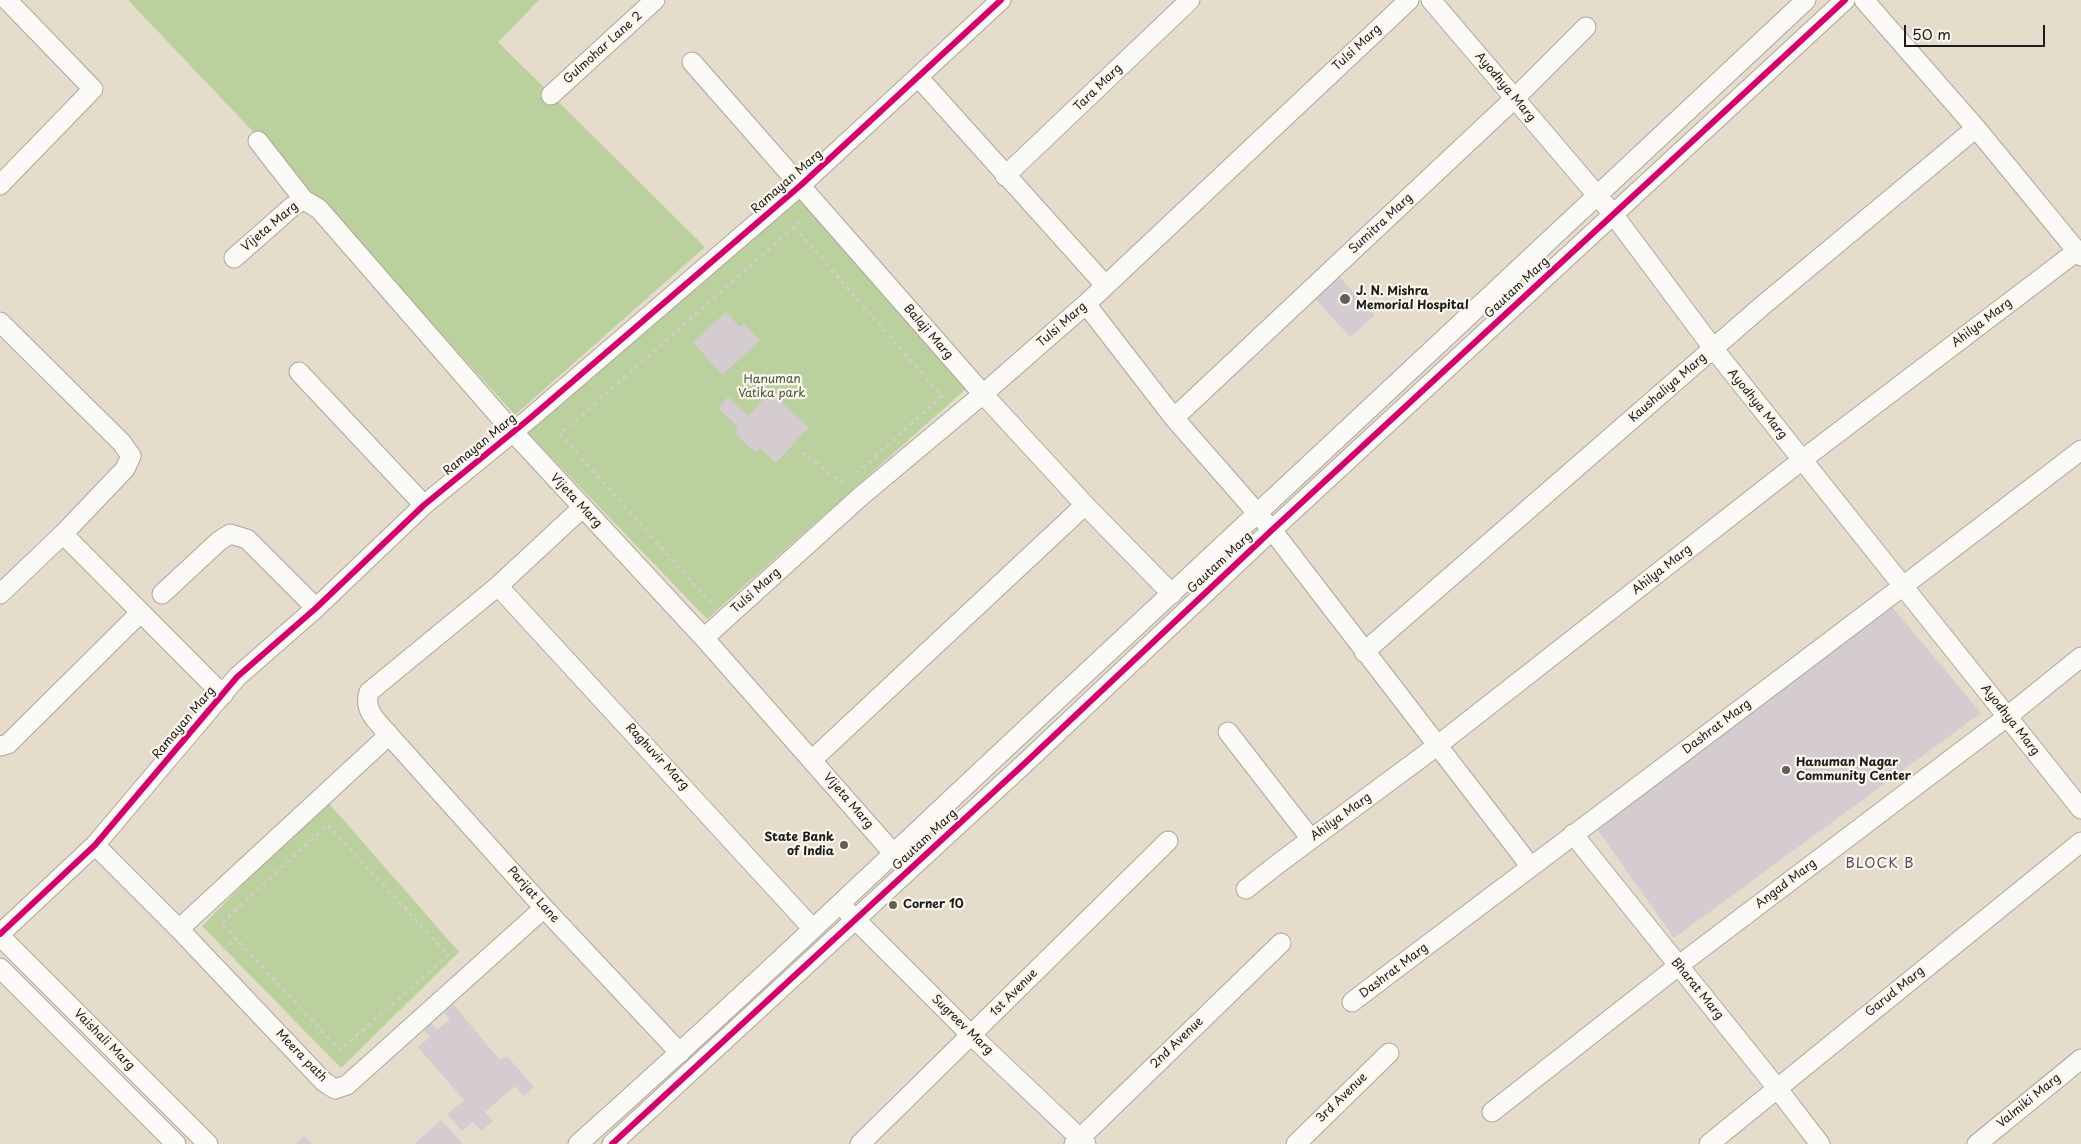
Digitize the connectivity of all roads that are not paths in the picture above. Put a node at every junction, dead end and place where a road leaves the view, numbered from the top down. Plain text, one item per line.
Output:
1 (7, 0) edge
2 (655, 0) edge
3 (1001, 0) edge
4 (1190, 0) edge
5 (1409, 0) edge
6 (1431, 0) edge
7 (1806, 0) edge
8 (1845, 0) edge
9 (1864, 0) edge
10 (1586, 28) dead end
11 (692, 62) dead end
12 (919, 78) junction
13 (551, 95) dead end
14 (1515, 98) junction
15 (1976, 128) junction
16 (258, 141) dead end
17 (1006, 176) junction
18 (0, 185) edge
19 (801, 186) junction
20 (1599, 196) junction
21 (304, 200) junction
22 (1612, 214) junction
23 (2079, 253) edge
24 (234, 258) dead end
25 (1105, 285) junction
26 (1086, 304) junction
27 (3, 329) edge
28 (1713, 348) junction
29 (298, 372) dead end
30 (983, 394) junction
31 (1174, 418) junction
32 (513, 432) junction
33 (2081, 450) edge
34 (1802, 460) junction
35 (1085, 505) junction
36 (424, 506) junction
37 (582, 508) junction
38 (1258, 514) junction
39 (1272, 530) junction
40 (63, 534) junction
41 (498, 586) junction
42 (1904, 587) junction
43 (0, 594) edge
44 (162, 594) dead end
45 (1172, 594) junction
46 (316, 608) junction
47 (140, 613) junction
48 (704, 638) junction
49 (1364, 652) junction
50 (2081, 657) edge
51 (223, 695) junction
52 (2008, 716) junction
53 (1228, 732) dead end
54 (389, 735) junction
55 (1438, 745) junction
56 (0, 746) edge
57 (812, 760) junction
58 (2081, 809) edge
59 (1573, 834) junction
60 (1311, 839) junction
61 (1168, 841) dead end
62 (2081, 842) edge
63 (95, 845) junction
64 (894, 854) junction
65 (1531, 867) junction
66 (909, 870) junction
67 (1246, 889) dead end
68 (840, 904) junction
69 (544, 908) junction
70 (855, 919) junction
71 (179, 929) junction
72 (813, 929) junction
73 (0, 935) edge
74 (1281, 943) dead end
75 (1678, 966) junction
76 (0, 968) edge
77 (1352, 1002) dead end
78 (972, 1035) junction
79 (1389, 1053) dead end
80 (680, 1054) junction
81 (2081, 1059) edge
82 (1777, 1088) junction
83 (1492, 1112) dead end
84 (1080, 1142) edge
85 (176, 1144) edge
86 (208, 1144) edge
87 (578, 1144) edge
88 (612, 1144) edge
89 (860, 1144) edge
90 (1296, 1144) edge
91 (1709, 1144) edge
92 (1820, 1144) edge
93 (1977, 1144) edge

1 - 18 street
2 - 13 street, Gulmohar Lane 2
3 - 12 street, Ramayan Marg
4 - 17 street, Tara Marg
5 - 25 street, Tulsi Marg
6 - 14 street, Ayodhya Marg
7 - 20 street, Gautam Marg
8 - 22 street, Gautam Marg
9 - 15 street
10 - 14 street, Sumitra Marg
11 - 19 street, Balaji Marg
12 - 17 street
12 - 19 street, Ramayan Marg
14 - 20 street, Ayodhya Marg
14 - 31 street, Sumitra Marg
15 - 23 street
15 - 28 street, Kaushaliya Marg
16 - 21 street
17 - 25 street
19 - 30 street, Balaji Marg
19 - 32 street, Ramayan Marg
20 - 22 street, Ayodhya Marg
20 - 38 street, Gautam Marg
21 - 24 street, Vijeta Marg
21 - 32 street, Vijeta Marg
22 - 28 street, Ayodhya Marg
22 - 39 street, Gautam Marg
23 - 34 street, Ahilya Marg
25 - 26 street, Tulsi Marg
26 - 30 street, Tulsi Marg
26 - 31 street
27 - 40 street
28 - 34 street, Ayodhya Marg
28 - 49 street, Kaushaliya Marg
29 - 36 street
30 - 35 street, Balaji Marg
30 - 48 street, Tulsi Marg
31 - 38 street
32 - 36 street, Ramayan Marg
32 - 37 street, Vijeta Marg
33 - 42 street, Dashrat Marg
34 - 42 street, Ayodhya Marg
34 - 55 street, Ahilya Marg
35 - 45 street, Balaji Marg
35 - 57 street
36 - 46 street, Ramayan Marg
37 - 41 street
37 - 48 street, Vijeta Marg
38 - 39 street
38 - 45 street, Gautam Marg
39 - 49 street
39 - 66 street, Gautam Marg
40 - 43 street
40 - 47 street
41 - 54 street, Parijat Lane
41 - 72 street, Raghuvir Marg
42 - 52 street, Ayodhya Marg
42 - 59 street, Dashrat Marg
44 - 46 street
45 - 64 street, Gautam Marg
46 - 51 street, Ramayan Marg
47 - 51 street
47 - 56 street
48 - 57 street, Vijeta Marg
49 - 55 street
50 - 52 street, Angad Marg
51 - 63 street, Ramayan Marg
52 - 58 street, Ayodhya Marg
52 - 75 street, Angad Marg
53 - 60 street
54 - 69 street, Parijat Lane
54 - 71 street
55 - 60 street, Ahilya Marg
55 - 65 street
57 - 64 street, Vijeta Marg
59 - 65 street, Dashrat Marg
59 - 75 street, Bharat Marg
60 - 67 street, Ahilya Marg
61 - 78 street, 1st Avenue
62 - 82 street, Garud Marg
63 - 71 street, Meera path
63 - 73 street, Ramayan Marg
64 - 66 street, Vijeta Marg
64 - 68 street, Gautam Marg
65 - 77 street, Dashrat Marg
66 - 70 street, Gautam Marg
68 - 70 street, Sugreev Marg
68 - 72 street, Gautam Marg
69 - 71 street, Meera path
69 - 80 street, Parijat Lane
70 - 78 street, Sugreev Marg
70 - 88 street, Gautam Marg
72 - 80 street, Gautam Marg
73 - 86 street, Vaishali Marg
74 - 84 street, 2nd Avenue
75 - 82 street, Bharat Marg
75 - 83 street, Angad Marg
76 - 85 street, Vaishali Marg
78 - 84 street, Sugreev Marg
78 - 89 street, 1st Avenue
79 - 90 street, 3rd Avenue
80 - 87 street, Gautam Marg
81 - 93 street, Valmiki Marg
82 - 91 street, Garud Marg
82 - 92 street, Bharat Marg

